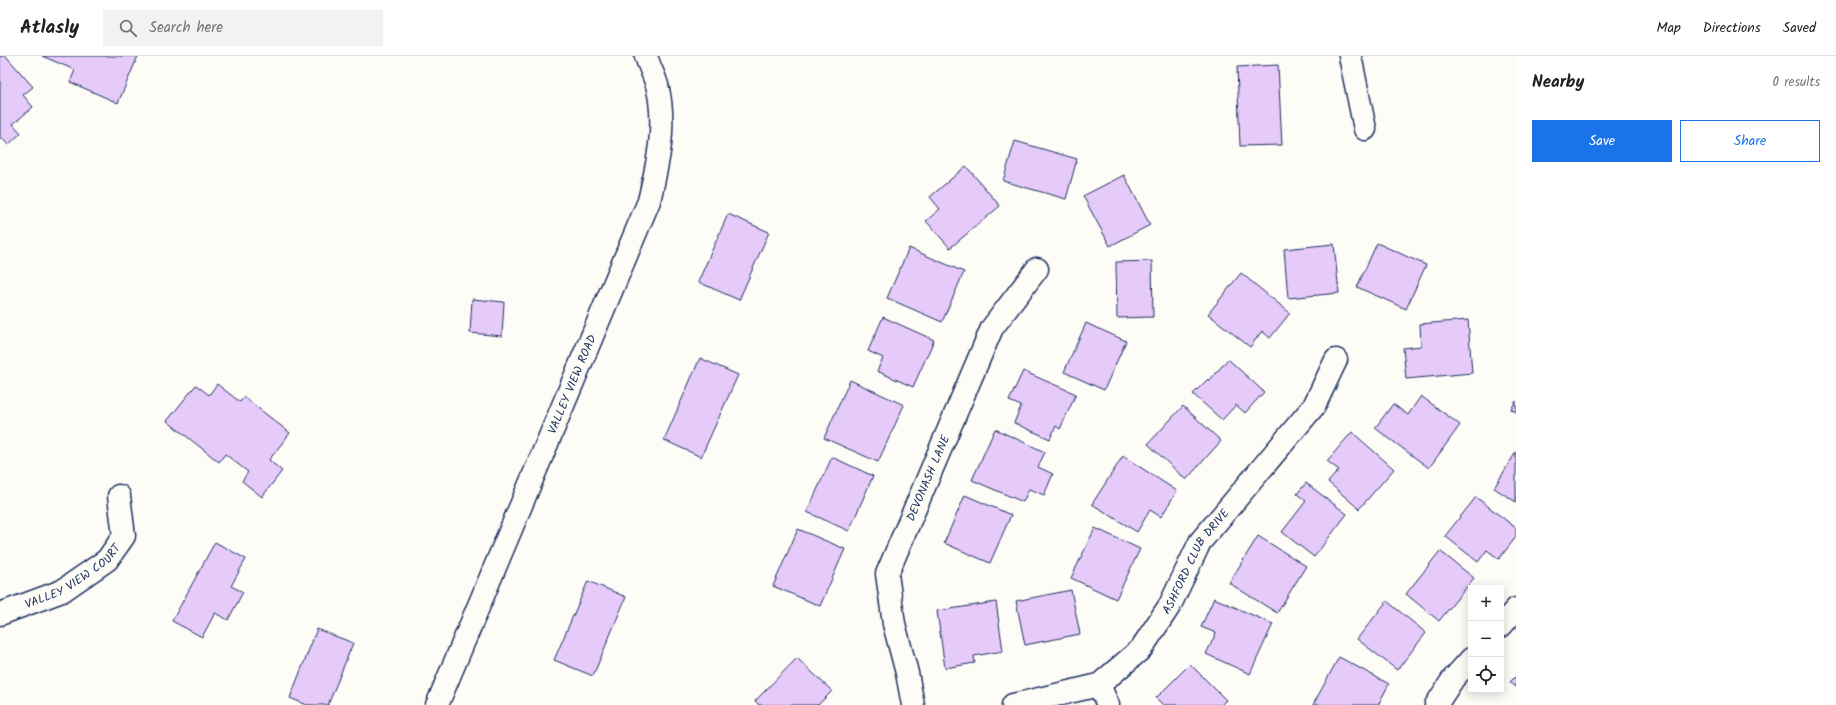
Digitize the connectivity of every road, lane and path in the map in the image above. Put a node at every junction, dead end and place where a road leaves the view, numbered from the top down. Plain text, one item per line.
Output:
1 (646, 56) edge
2 (1350, 56) edge
3 (1365, 129) dead end
4 (1037, 269) dead end
5 (1336, 360) dead end
6 (119, 496) dead end
7 (1516, 609) edge
8 (0, 614) edge
9 (1504, 623) edge
10 (1468, 662) edge
11 (1100, 685) junction
12 (437, 705) edge
13 (913, 705) edge
14 (1013, 705) edge
15 (1108, 705) edge
16 (1436, 705) edge

1 - 12 street, VALLEY VIEW ROAD
2 - 3 street
4 - 13 street, DEVONASH LANE
5 - 11 street, ASHFORD CLUB DRIVE
6 - 8 street, VALLEY VIEW COURT
7 - 9 street
10 - 16 street
11 - 14 street, ASHFORD CLUB DRIVE
11 - 15 street

